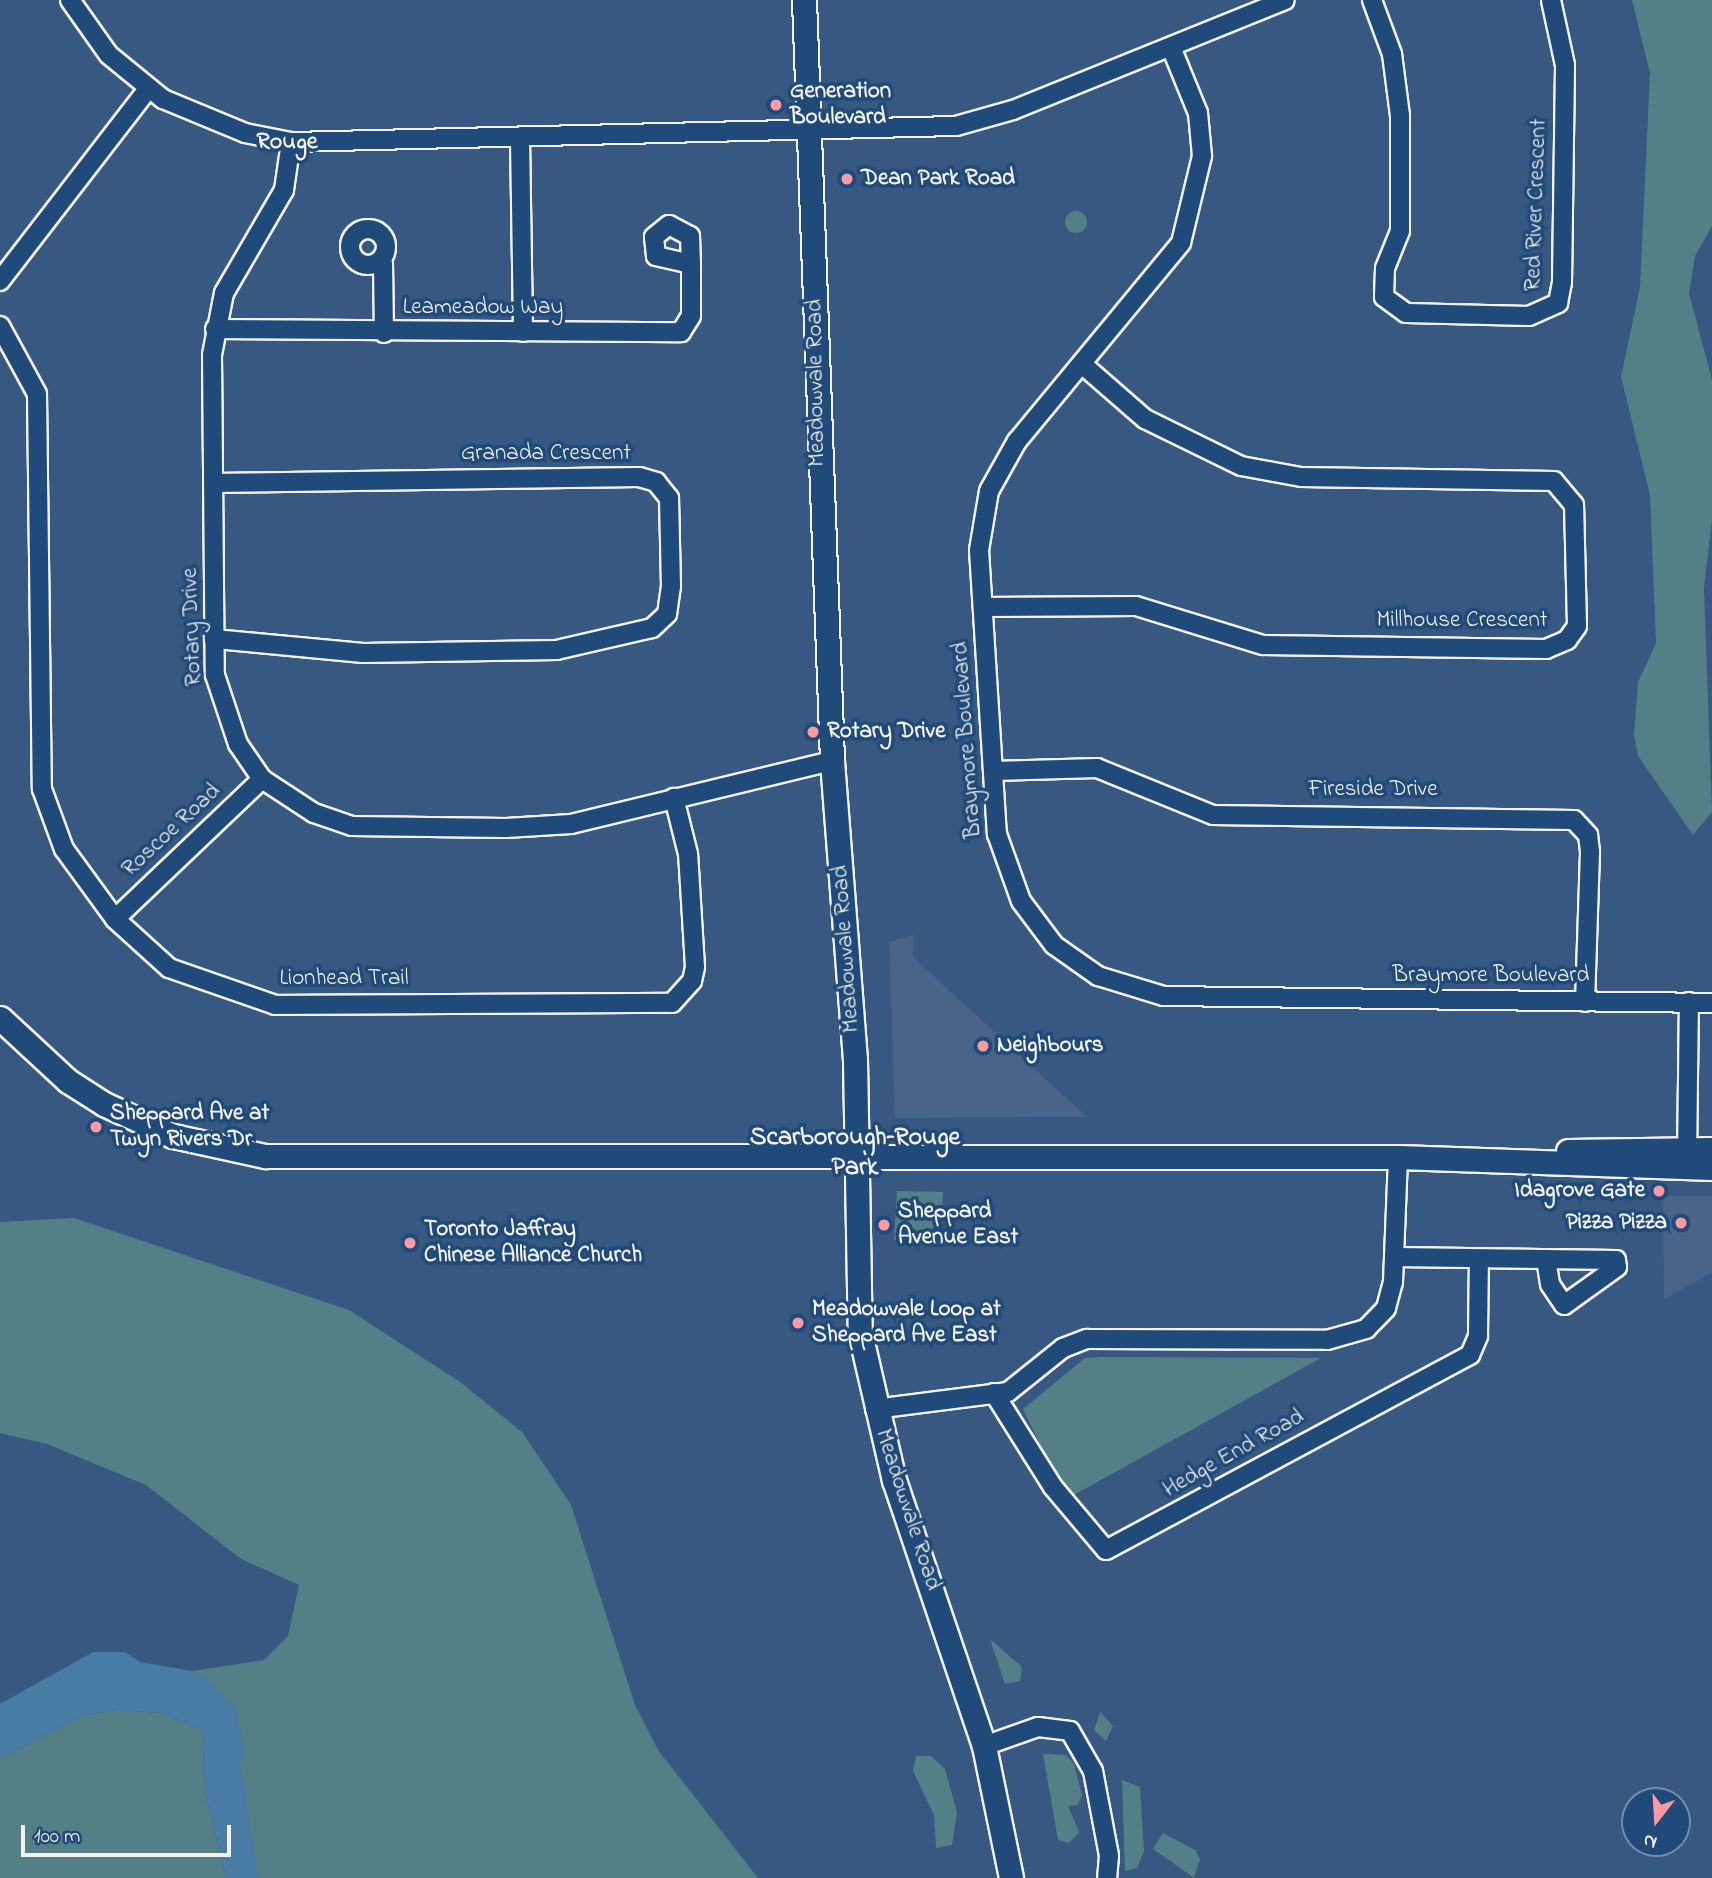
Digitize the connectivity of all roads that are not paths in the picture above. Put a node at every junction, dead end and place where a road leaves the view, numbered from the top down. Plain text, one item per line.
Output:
1 (70, 0) edge
2 (804, 0) edge
3 (1285, 0) edge
4 (1372, 0) edge
5 (1551, 0) edge
6 (1171, 47) junction
7 (148, 89) junction
8 (812, 130) junction
9 (520, 138) junction
10 (291, 142) junction
11 (383, 263) dead end
12 (691, 264) dead end
13 (0, 281) edge
14 (0, 326) edge
15 (215, 329) junction
16 (523, 332) junction
17 (384, 333) junction
18 (1083, 365) junction
19 (214, 482) junction
20 (983, 607) junction
21 (214, 639) junction
22 (832, 761) junction
23 (993, 771) junction
24 (262, 779) junction
25 (674, 798) junction
26 (115, 919) junction
27 (1585, 1002) junction
28 (1689, 1002) junction
29 (1712, 1003) edge
30 (0, 1018) edge
31 (1712, 1149) edge
32 (855, 1154) junction
33 (1398, 1157) junction
34 (1687, 1158) junction
35 (1712, 1168) edge
36 (1395, 1257) junction
37 (1479, 1259) junction
38 (1546, 1259) dead end
39 (995, 1393) junction
40 (875, 1409) junction
41 (984, 1746) junction
42 (1011, 1878) edge
43 (1107, 1878) edge

1 - 7 street
2 - 8 main road, Meadowvale Road
3 - 6 street
4 - 5 street, Red River Crescent
6 - 8 street
6 - 18 street, Braymore Boulevard
7 - 10 street
7 - 13 street
8 - 9 street
8 - 22 main road, Meadowvale Road
9 - 10 street
9 - 16 street
10 - 15 street, Rotary Drive
11 - 17 street
12 - 16 street, Leameadow Way
14 - 26 street, Lionhead Trail
15 - 17 street, Leameadow Way
15 - 19 street, Rotary Drive
16 - 17 street, Leameadow Way
18 - 20 street, Braymore Boulevard
18 - 20 street, Millhouse Crescent
19 - 21 street, Rotary Drive
19 - 21 street, Granada Crescent
20 - 23 street, Braymore Boulevard
21 - 24 street, Rotary Drive
22 - 25 street, Rotary Drive
22 - 32 main road, Meadowvale Road
23 - 27 street, Braymore Boulevard
23 - 27 street, Fireside Drive
24 - 25 street, Rotary Drive
24 - 26 street, Roscoe Road
25 - 26 street, Lionhead Trail
27 - 28 street, Braymore Boulevard
28 - 29 street, Braymore Boulevard
28 - 34 street
30 - 32 main road
31 - 34 main road
32 - 33 main road
32 - 40 main road, Meadowvale Road
33 - 34 main road
33 - 36 street
34 - 35 main road
36 - 37 street
36 - 39 street
37 - 38 street
37 - 39 street, Hedge End Road
39 - 40 street
40 - 41 main road, Meadowvale Road
41 - 42 main road, Meadowvale Road
41 - 43 street

